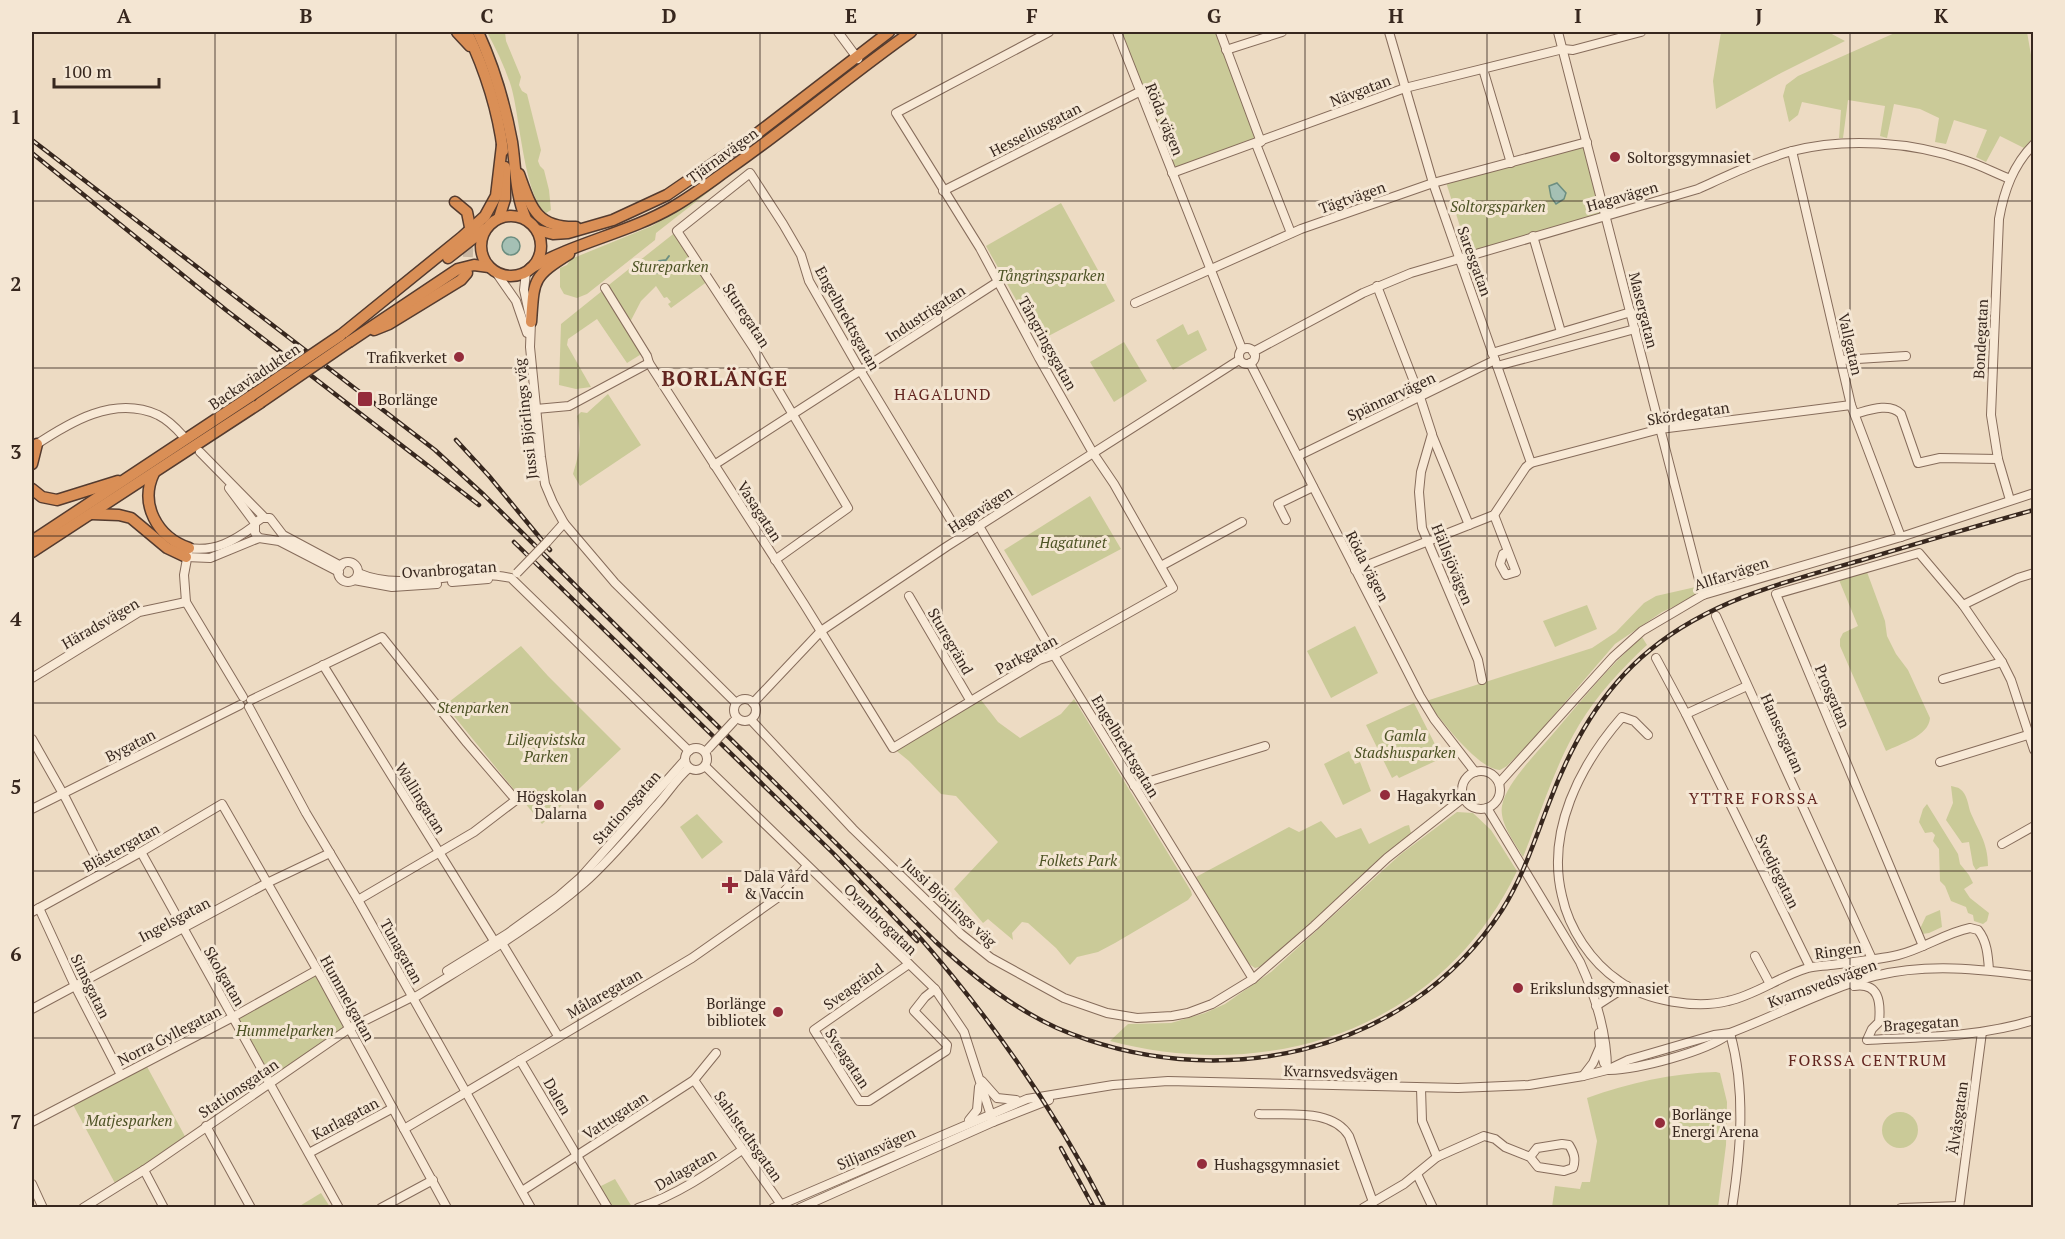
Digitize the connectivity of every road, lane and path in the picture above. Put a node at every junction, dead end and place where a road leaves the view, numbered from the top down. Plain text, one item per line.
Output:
1 (457, 32) edge
2 (467, 32) edge
3 (478, 32) edge
4 (838, 32) edge
5 (889, 32) edge
6 (910, 32) edge
7 (1049, 32) edge
8 (1117, 32) edge
9 (1220, 32) edge
10 (1282, 32) edge
11 (1389, 32) edge
12 (1558, 32) edge
13 (1641, 32) edge
14 (1563, 49) junction
15 (1226, 50) junction
16 (478, 56) junction
17 (860, 61) junction
18 (1483, 69) junction
19 (1405, 88) junction
20 (1139, 92) junction
21 (1587, 142) junction
22 (1258, 143) junction
23 (2034, 144) edge
24 (502, 145) junction
25 (1792, 151) junction
26 (1511, 163) junction
27 (515, 164) junction
28 (750, 173) joint
29 (1172, 173) junction
30 (2010, 179) junction
31 (1433, 183) junction
32 (944, 191) junction
33 (455, 202) dead end
34 (1607, 214) junction
35 (499, 218) junction
36 (526, 219) junction
37 (488, 226) junction
38 (470, 227) tunnel mouth
39 (591, 227) junction
40 (537, 230) junction
41 (677, 231) joint
42 (1291, 232) junction
43 (1533, 236) junction
44 (590, 242) junction
45 (1460, 258) junction
46 (1210, 268) junction
47 (492, 269) junction
48 (529, 270) junction
49 (467, 273) dead end
50 (999, 281) junction
51 (1377, 286) junction
52 (604, 288) dead end
53 (1135, 303) dead end
54 (1631, 312) junction
55 (531, 322) junction
56 (1635, 329) junction
57 (1561, 332) junction
58 (345, 338) junction
59 (530, 347) junction
60 (1242, 349) junction
61 (1253, 352) junction
62 (1906, 356) dead end
63 (1239, 360) junction
64 (1495, 360) junction
65 (1841, 360) junction
66 (649, 363) junction
67 (1250, 363) junction
68 (860, 370) junction
69 (1420, 397) junction
70 (255, 399) junction
71 (1851, 405) junction
72 (536, 409) junction
73 (792, 413) junction
74 (1855, 414) junction
75 (1660, 429) junction
76 (1431, 434) junction
77 (183, 436) dead end
78 (34, 446) edge
79 (200, 453) dead end
80 (1093, 453) junction
81 (1298, 456) junction
82 (1998, 459) junction
83 (210, 463) junction
84 (32, 464) edge
85 (1531, 464) junction
86 (714, 465) junction
87 (154, 473) junction
88 (130, 477) junction
89 (1313, 487) junction
90 (32, 488) edge
91 (2034, 493) edge
92 (2010, 500) junction
93 (244, 507) junction
94 (92, 513) junction
95 (1494, 515) junction
96 (264, 518) junction
97 (1286, 520) dead end
98 (1242, 522) dead end
99 (564, 524) junction
100 (255, 525) junction
101 (1469, 525) junction
102 (979, 526) junction
103 (277, 528) junction
104 (961, 537) junction
105 (1901, 537) junction
106 (238, 538) junction
107 (259, 538) junction
108 (269, 540) junction
109 (32, 541) edge
110 (1427, 542) junction
111 (32, 552) edge
112 (188, 552) junction
113 (1508, 552) dead end
114 (775, 560) junction
115 (1161, 566) junction
116 (340, 569) junction
117 (1355, 570) junction
118 (2034, 573) edge
119 (514, 575) junction
120 (356, 577) junction
121 (1173, 588) joint
122 (1703, 595) junction
123 (909, 596) dead end
124 (186, 602) junction
125 (1963, 605) junction
126 (1716, 616) dead end
127 (821, 631) junction
128 (1054, 655) junction
129 (1656, 658) dead end
130 (2002, 662) junction
131 (323, 665) junction
132 (32, 678) edge
133 (1943, 679) dead end
134 (1482, 680) dead end
135 (1747, 686) junction
136 (970, 700) junction
137 (246, 702) junction
138 (736, 703) junction
139 (753, 703) junction
140 (1686, 714) junction
141 (736, 720) junction
142 (751, 720) junction
143 (2031, 734) edge
144 (1648, 735) dead end
145 (32, 739) edge
146 (1265, 746) dead end
147 (893, 748) joint
148 (706, 750) junction
149 (2034, 750) edge
150 (687, 755) junction
151 (1940, 762) dead end
152 (705, 766) junction
153 (689, 768) junction
154 (1475, 772) junction
155 (1500, 782) junction
156 (1134, 786) junction
157 (63, 793) junction
158 (1463, 798) junction
159 (222, 804) joint
160 (1487, 808) junction
161 (32, 809) edge
162 (2034, 826) edge
163 (2002, 844) dead end
164 (141, 852) junction
165 (330, 853) junction
166 (439, 853) junction
167 (807, 866) junction
168 (103, 872) junction
169 (267, 884) junction
170 (358, 900) junction
171 (35, 910) edge
172 (184, 930) junction
173 (498, 942) junction
174 (1923, 946) junction
175 (1755, 956) dead end
176 (1872, 959) junction
177 (909, 964) junction
178 (1810, 967) junction
179 (317, 970) junction
180 (1989, 970) junction
181 (2034, 976) edge
182 (1253, 979) junction
183 (1770, 984) junction
184 (75, 986) junction
185 (1627, 986) junction
186 (935, 989) junction
187 (1836, 989) junction
188 (412, 997) junction
189 (1596, 1006) junction
190 (32, 1009) edge
191 (233, 1017) junction
192 (2034, 1020) edge
193 (350, 1029) junction
194 (814, 1030) joint
195 (1982, 1032) junction
196 (1730, 1033) junction
197 (558, 1036) junction
198 (1603, 1049) junction
199 (716, 1053) dead end
200 (520, 1060) junction
201 (1628, 1060) junction
202 (1607, 1070) junction
203 (121, 1075) junction
204 (978, 1076) junction
205 (1582, 1076) junction
206 (693, 1080) junction
207 (270, 1084) junction
208 (1421, 1088) junction
209 (466, 1092) junction
210 (1074, 1092) junction
211 (1027, 1099) junction
212 (393, 1108) junction
213 (1259, 1114) dead end
214 (991, 1117) junction
215 (32, 1122) edge
216 (963, 1125) junction
217 (206, 1126) junction
218 (404, 1129) junction
219 (742, 1150) junction
220 (309, 1152) junction
221 (577, 1156) junction
222 (1437, 1157) junction
223 (1530, 1157) junction
224 (144, 1170) junction
225 (1417, 1174) junction
226 (433, 1180) junction
227 (32, 1184) edge
228 (522, 1191) junction
229 (1373, 1202) junction
230 (394, 1204) edge
231 (779, 1206) edge
232 (608, 1207) edge
233 (1959, 1207) edge
234 (44, 1208) edge
235 (83, 1208) edge
236 (164, 1208) edge
237 (250, 1208) edge
238 (339, 1208) edge
239 (381, 1208) edge
240 (447, 1208) edge
241 (531, 1208) edge
242 (638, 1208) edge
243 (800, 1208) edge
244 (1363, 1208) edge
245 (1433, 1208) edge
246 (1732, 1208) edge
247 (1901, 1208) edge

1 - 16 highway
2 - 16 highway
3 - 27 highway
4 - 17 street
5 - 17 highway, Tjärnavägen
6 - 17 highway, Tjärnavägen
7 - 32 street, Tångringsgatan
8 - 20 street, Röda vägen
9 - 15 street
10 - 15 street
11 - 19 street, Saresgatan
12 - 14 street, Masergatan
13 - 14 street, Nävgatan
14 - 18 street, Nävgatan
14 - 21 street, Masergatan
15 - 22 street
16 - 24 highway
17 - 39 highway, Tjärnavägen
17 - 44 highway, Tjärnavägen
18 - 19 street, Nävgatan
18 - 26 street
19 - 22 street, Nävgatan
19 - 31 street, Saresgatan
20 - 29 street, Röda vägen
20 - 32 street, Hesseliusgatan
21 - 26 street, Tägtvägen
21 - 34 street, Masergatan
22 - 29 street, Nävgatan
22 - 42 street
23 - 30 street, Bondegatan
24 - 35 highway
24 - 58 highway
25 - 30 street, Hagavägen
25 - 34 street, Hagavägen
25 - 65 street, Vallgatan
26 - 31 street, Tägtvägen
27 - 36 highway
27 - 39 highway
28 - 41 street, Tjärnavägen
28 - 68 street, Engelbrektsgatan
29 - 46 street, Röda vägen
30 - 82 street, Bondegatan
31 - 42 street, Tägtvägen
31 - 45 street, Saresgatan
32 - 50 street, Tångringsgatan
33 - 38 highway
34 - 43 street, Hagavägen
34 - 54 street, Masergatan
35 - 36 highway
35 - 37 highway
36 - 40 highway
37 - 47 highway
37 - 58 highway, Backaviadukten
39 - 40 highway, Tjärnavägen
40 - 48 highway
41 - 73 street, Sturegatan
42 - 46 street, Tägtvägen
43 - 45 street, Hagavägen
43 - 57 street
44 - 48 highway, Tjärnavägen
44 - 55 highway
45 - 51 street, Hagavägen
45 - 64 street, Saresgatan
46 - 53 street, Tägtvägen
46 - 60 street, Röda vägen
47 - 48 highway
47 - 58 highway, Backaviadukten
47 - 59 street, Jussi Björlings väg
48 - 55 street, Jussi Björlings väg
49 - 58 highway
50 - 68 street, Industrigatan
50 - 80 street, Tångringsgatan
51 - 61 street, Hagavägen
51 - 69 street
52 - 66 street, Vasagatan
54 - 56 street, Masergatan
54 - 57 street, Spännarvägen
55 - 59 street, Jussi Björlings väg
56 - 64 street, Spännarvägen
56 - 75 street, Masergatan
57 - 64 street, Spännarvägen
58 - 70 highway, Backaviadukten, bridge
59 - 72 street, Jussi Björlings väg
60 - 61 street
60 - 63 street
61 - 67 street
62 - 65 street
63 - 67 street
63 - 80 street, Hagavägen
64 - 69 street, Spännarvägen
64 - 85 street, Saresgatan
65 - 71 street, Vallgatan
66 - 72 street
66 - 86 street, Vasagatan
67 - 81 street, Röda vägen
68 - 73 street, Industrigatan
68 - 104 street, Engelbrektsgatan
69 - 76 street
69 - 81 street, Spännarvägen
70 - 87 highway, Backaviadukten
70 - 88 highway, Backaviadukten
71 - 74 street, Vallgatan
71 - 75 street, Skördegatan
72 - 99 street, Jussi Björlings väg
73 - 86 street, Industrigatan
73 - 114 street, Sturegatan
74 - 82 street
74 - 105 street, Vallgatan
75 - 85 street, Skördegatan
75 - 122 street, Masergatan
76 - 101 street
76 - 110 street, Hällsjövägen
77 - 78 street
78 - 84 highway
79 - 83 street
80 - 102 street, Hagavägen
80 - 115 street, Tångringsgatan
81 - 89 street, Röda vägen
82 - 92 street, Bondegatan
83 - 93 street
83 - 96 street
85 - 95 street
86 - 114 street, Vasagatan
87 - 94 highway, Backaviadukten
87 - 112 highway
88 - 90 highway
88 - 109 highway, Backaviadukten
89 - 97 street
89 - 117 street, Röda vägen
91 - 92 street, Allfarvägen
92 - 105 street, Allfarvägen
93 - 100 street
93 - 106 street
94 - 111 highway, Backaviadukten
94 - 112 highway
95 - 101 street
95 - 113 street
96 - 100 street
96 - 103 street
98 - 115 street
99 - 119 street, bridge
99 - 138 street, Jussi Björlings väg
100 - 106 street
100 - 107 street
101 - 110 street
102 - 104 street, Hagavägen
102 - 128 street, Engelbrektsgatan
103 - 108 street
103 - 116 street
104 - 127 street, Hagavägen
105 - 122 street, Allfarvägen
106 - 112 street
107 - 108 street
107 - 112 street
108 - 116 street
110 - 117 street
110 - 134 street, Hällsjövägen
112 - 124 street, Tunagatan
114 - 127 street, Vasagatan
115 - 121 street, Tångringsgatan
116 - 120 street
116 - 120 street
117 - 154 street, Röda vägen
118 - 125 street
119 - 120 street, Ovanbrogatan
119 - 150 street, Ovanbrogatan
121 - 128 street, Parkgatan
122 - 155 street, Allfarvägen
123 - 136 street, Sturegränd
124 - 132 street, Häradsvägen
124 - 137 street, Tunagatan
125 - 130 street
125 - 174 street, Prosgatan
126 - 135 street, Hansesgatan
127 - 139 street, Hagavägen
127 - 147 street, Vasagatan
128 - 136 street, Parkgatan
128 - 156 street, Engelbrektsgatan
129 - 140 street, Svedjegatan
130 - 133 street
130 - 143 street
131 - 137 street, Bygatan
131 - 166 street, Wallingatan
131 - 166 street, Bygatan
135 - 140 street
135 - 176 street, Hansesgatan
136 - 147 street, Parkgatan
137 - 157 street, Bygatan
137 - 165 street, Tunagatan
138 - 139 street
138 - 141 street
139 - 142 street
140 - 178 street, Svedjegatan
141 - 142 street
141 - 148 street, bridge
142 - 182 street, Jussi Björlings väg
143 - 149 street
143 - 151 street
144 - 185 street, Ringen
145 - 157 street
146 - 156 street
148 - 150 street
148 - 152 street
150 - 153 street
150 - 173 street, Stationsgatan
152 - 153 street
152 - 167 street, Ovanbrogatan
153 - 173 street, Stationsgatan
154 - 155 street
154 - 158 street
155 - 160 street
156 - 182 street, Engelbrektsgatan
157 - 161 street, Bygatan
157 - 168 street
158 - 160 street
158 - 182 street, Jussi Björlings väg
159 - 164 street, Blästergatan
159 - 169 street, Hummelgatan
160 - 189 street
162 - 163 street
164 - 168 street, Blästergatan
164 - 172 street, Skolgatan
165 - 169 street, Ingelsgatan
165 - 170 street, Tunagatan
166 - 170 street
166 - 173 street, Wallingatan
167 - 177 street, Ovanbrogatan
167 - 197 street, Målaregatan
168 - 171 street, Blästergatan
169 - 172 street, Ingelsgatan
169 - 179 street, Hummelgatan
170 - 188 street, Tunagatan
171 - 184 street, Simsgatan
172 - 184 street, Ingelsgatan
172 - 191 street, Skolgatan
173 - 188 street, Stationsgatan
173 - 197 street, Wallingatan
174 - 176 street, Ringen
174 - 180 street, Ringen
175 - 183 street
176 - 178 street, Ringen
177 - 186 street, Ovanbrogatan
177 - 194 street, Sveagränd
178 - 183 street, Ringen
179 - 191 street, Norra Gyllegatan
179 - 193 street, Hummelgatan
180 - 181 street, Kvarnsvedsvägen
180 - 187 street, Kvarnsvedsvägen
183 - 185 street, Ringen
184 - 190 street, Ingelsgatan
184 - 203 street, Simsgatan
185 - 189 street
186 - 194 street, Sveagatan
186 - 204 street, Ovanbrogatan
187 - 195 street, Bragegatan
187 - 196 street, Kvarnsvedsvägen
188 - 193 street, Stationsgatan
188 - 209 street, Tunagatan
189 - 198 street
191 - 203 street, Norra Gyllegatan
191 - 207 street, Skolgatan
192 - 195 street, Bragegatan
193 - 207 street, Stationsgatan
193 - 212 street, Hummelgatan
195 - 233 street, Älvåsgatan
196 - 201 street, Kvarnsvedsvägen
196 - 202 street, Kvarnsvedsvägen
196 - 246 street
197 - 200 street, Målaregatan
198 - 201 street
198 - 202 street
198 - 205 street
199 - 206 street, Vattugatan
200 - 209 street, Målaregatan
200 - 221 street, Dalen
201 - 202 street, Kvarnsvedsvägen
202 - 205 street, Kvarnsvedsvägen
203 - 215 street, Norra Gyllegatan
204 - 211 street
204 - 214 street, Ovanbrogatan
204 - 216 street
205 - 208 street, Kvarnsvedsvägen
206 - 219 street, Sahlstedtsgatan
206 - 221 street, Vattugatan
207 - 217 street, Stationsgatan
207 - 220 street, Skolgatan
208 - 210 street, Kvarnsvedsvägen
208 - 222 street
209 - 218 street, Målaregatan
209 - 228 street, Tunagatan
210 - 211 street, Kvarnsvedsvägen
210 - 214 street, Kvarnsvedsvägen
211 - 214 street, Kvarnsvedsvägen
212 - 218 street, Hummelgatan
212 - 220 street, Karlagatan
213 - 229 street
214 - 216 street, Siljansvägen
214 - 243 street, Siljansvägen
216 - 231 street, Siljansvägen
217 - 224 street, Stationsgatan
217 - 237 street
218 - 226 street, Hummelgatan
219 - 231 street, Sahlstedtsgatan
219 - 242 street, Dalagatan
220 - 238 street, Skolgatan
221 - 228 street, Vattugatan
221 - 232 street, Dalen
222 - 223 street
222 - 225 street
223 - 223 street
224 - 235 street, Stationsgatan
224 - 236 street
225 - 229 street
225 - 245 street
226 - 230 street
226 - 240 street, Hummelgatan
227 - 234 street
228 - 241 street, Tunagatan
229 - 244 street
230 - 239 street
233 - 247 street

